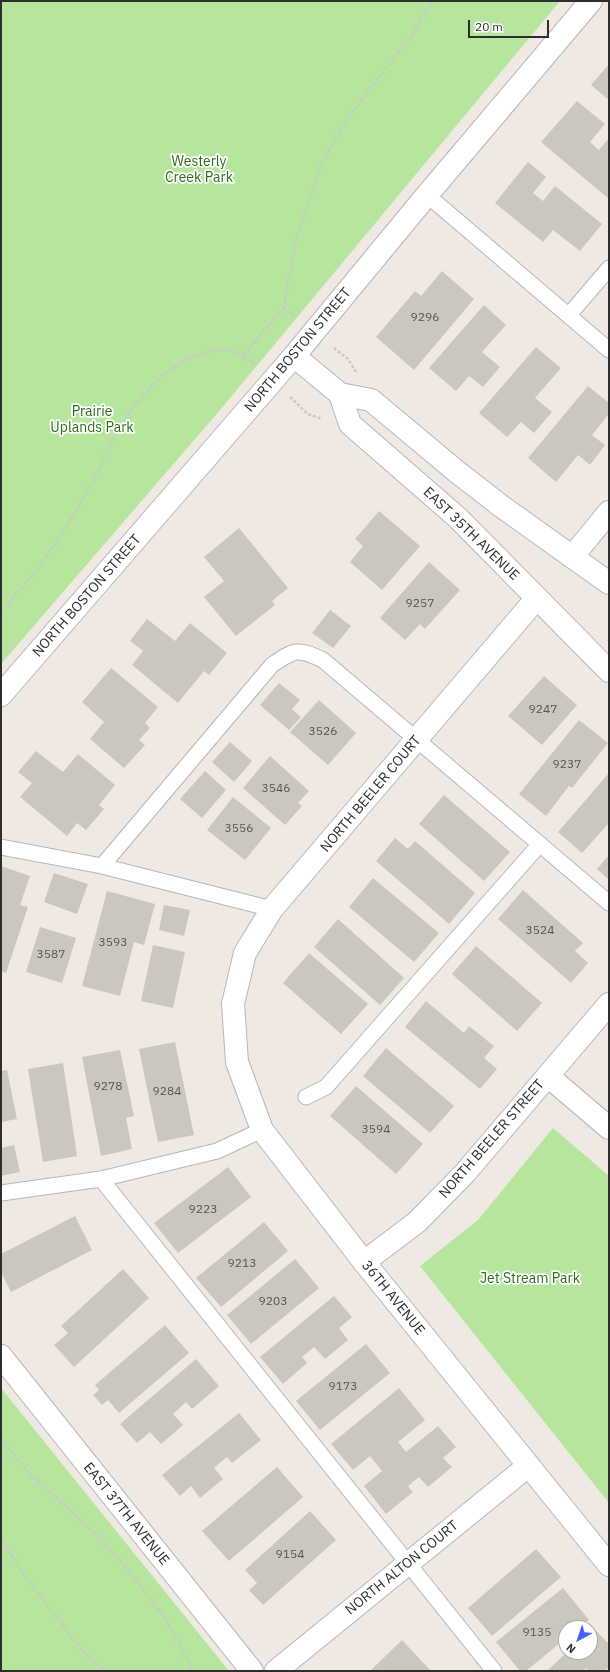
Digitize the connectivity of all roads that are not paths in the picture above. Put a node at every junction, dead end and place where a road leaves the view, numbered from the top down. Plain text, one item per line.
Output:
1 (591, 1) edge
2 (427, 195) junction
3 (609, 268) edge
4 (569, 315) junction
5 (609, 350) edge
6 (294, 356) junction
7 (340, 394) junction
8 (609, 512) edge
9 (572, 557) junction
10 (609, 583) edge
11 (536, 599) junction
12 (609, 671) edge
13 (1, 695) edge
14 (417, 739) junction
15 (540, 844) junction
16 (1, 847) edge
17 (102, 866) junction
18 (609, 903) edge
19 (272, 909) junction
20 (233, 1004) joint
21 (609, 1004) edge
22 (548, 1076) junction
23 (306, 1097) dead end
24 (609, 1128) edge
25 (262, 1130) junction
26 (101, 1179) junction
27 (1, 1193) edge
28 (364, 1262) junction
29 (1, 1356) edge
30 (528, 1466) junction
31 (407, 1564) junction
32 (609, 1565) edge
33 (252, 1671) edge
34 (276, 1671) edge
35 (494, 1671) edge

1 - 2 street, NORTH BOSTON STREET
2 - 4 lane
2 - 6 street, NORTH BOSTON STREET
3 - 4 lane
4 - 5 lane
6 - 7 street
6 - 13 street, NORTH BOSTON STREET
7 - 9 street
7 - 11 street, EAST 35TH AVENUE
8 - 9 street
9 - 10 street
11 - 12 street, EAST 35TH AVENUE
11 - 14 street, NORTH BEELER COURT
14 - 15 lane
14 - 17 lane
14 - 19 street, NORTH BEELER COURT
15 - 18 lane
15 - 23 lane
16 - 17 lane
17 - 19 lane
19 - 20 street, NORTH BEELER COURT
20 - 25 street, 36TH AVENUE
21 - 22 street, NORTH BEELER STREET
22 - 24 street
22 - 28 street, NORTH BEELER STREET
25 - 26 lane
25 - 28 street, 36TH AVENUE
26 - 27 lane
26 - 31 lane
28 - 30 street, 36TH AVENUE
29 - 33 street, EAST 37TH AVENUE
30 - 31 street, NORTH ALTON COURT
30 - 32 street, 36TH AVENUE
31 - 34 street, NORTH ALTON COURT
31 - 35 lane

